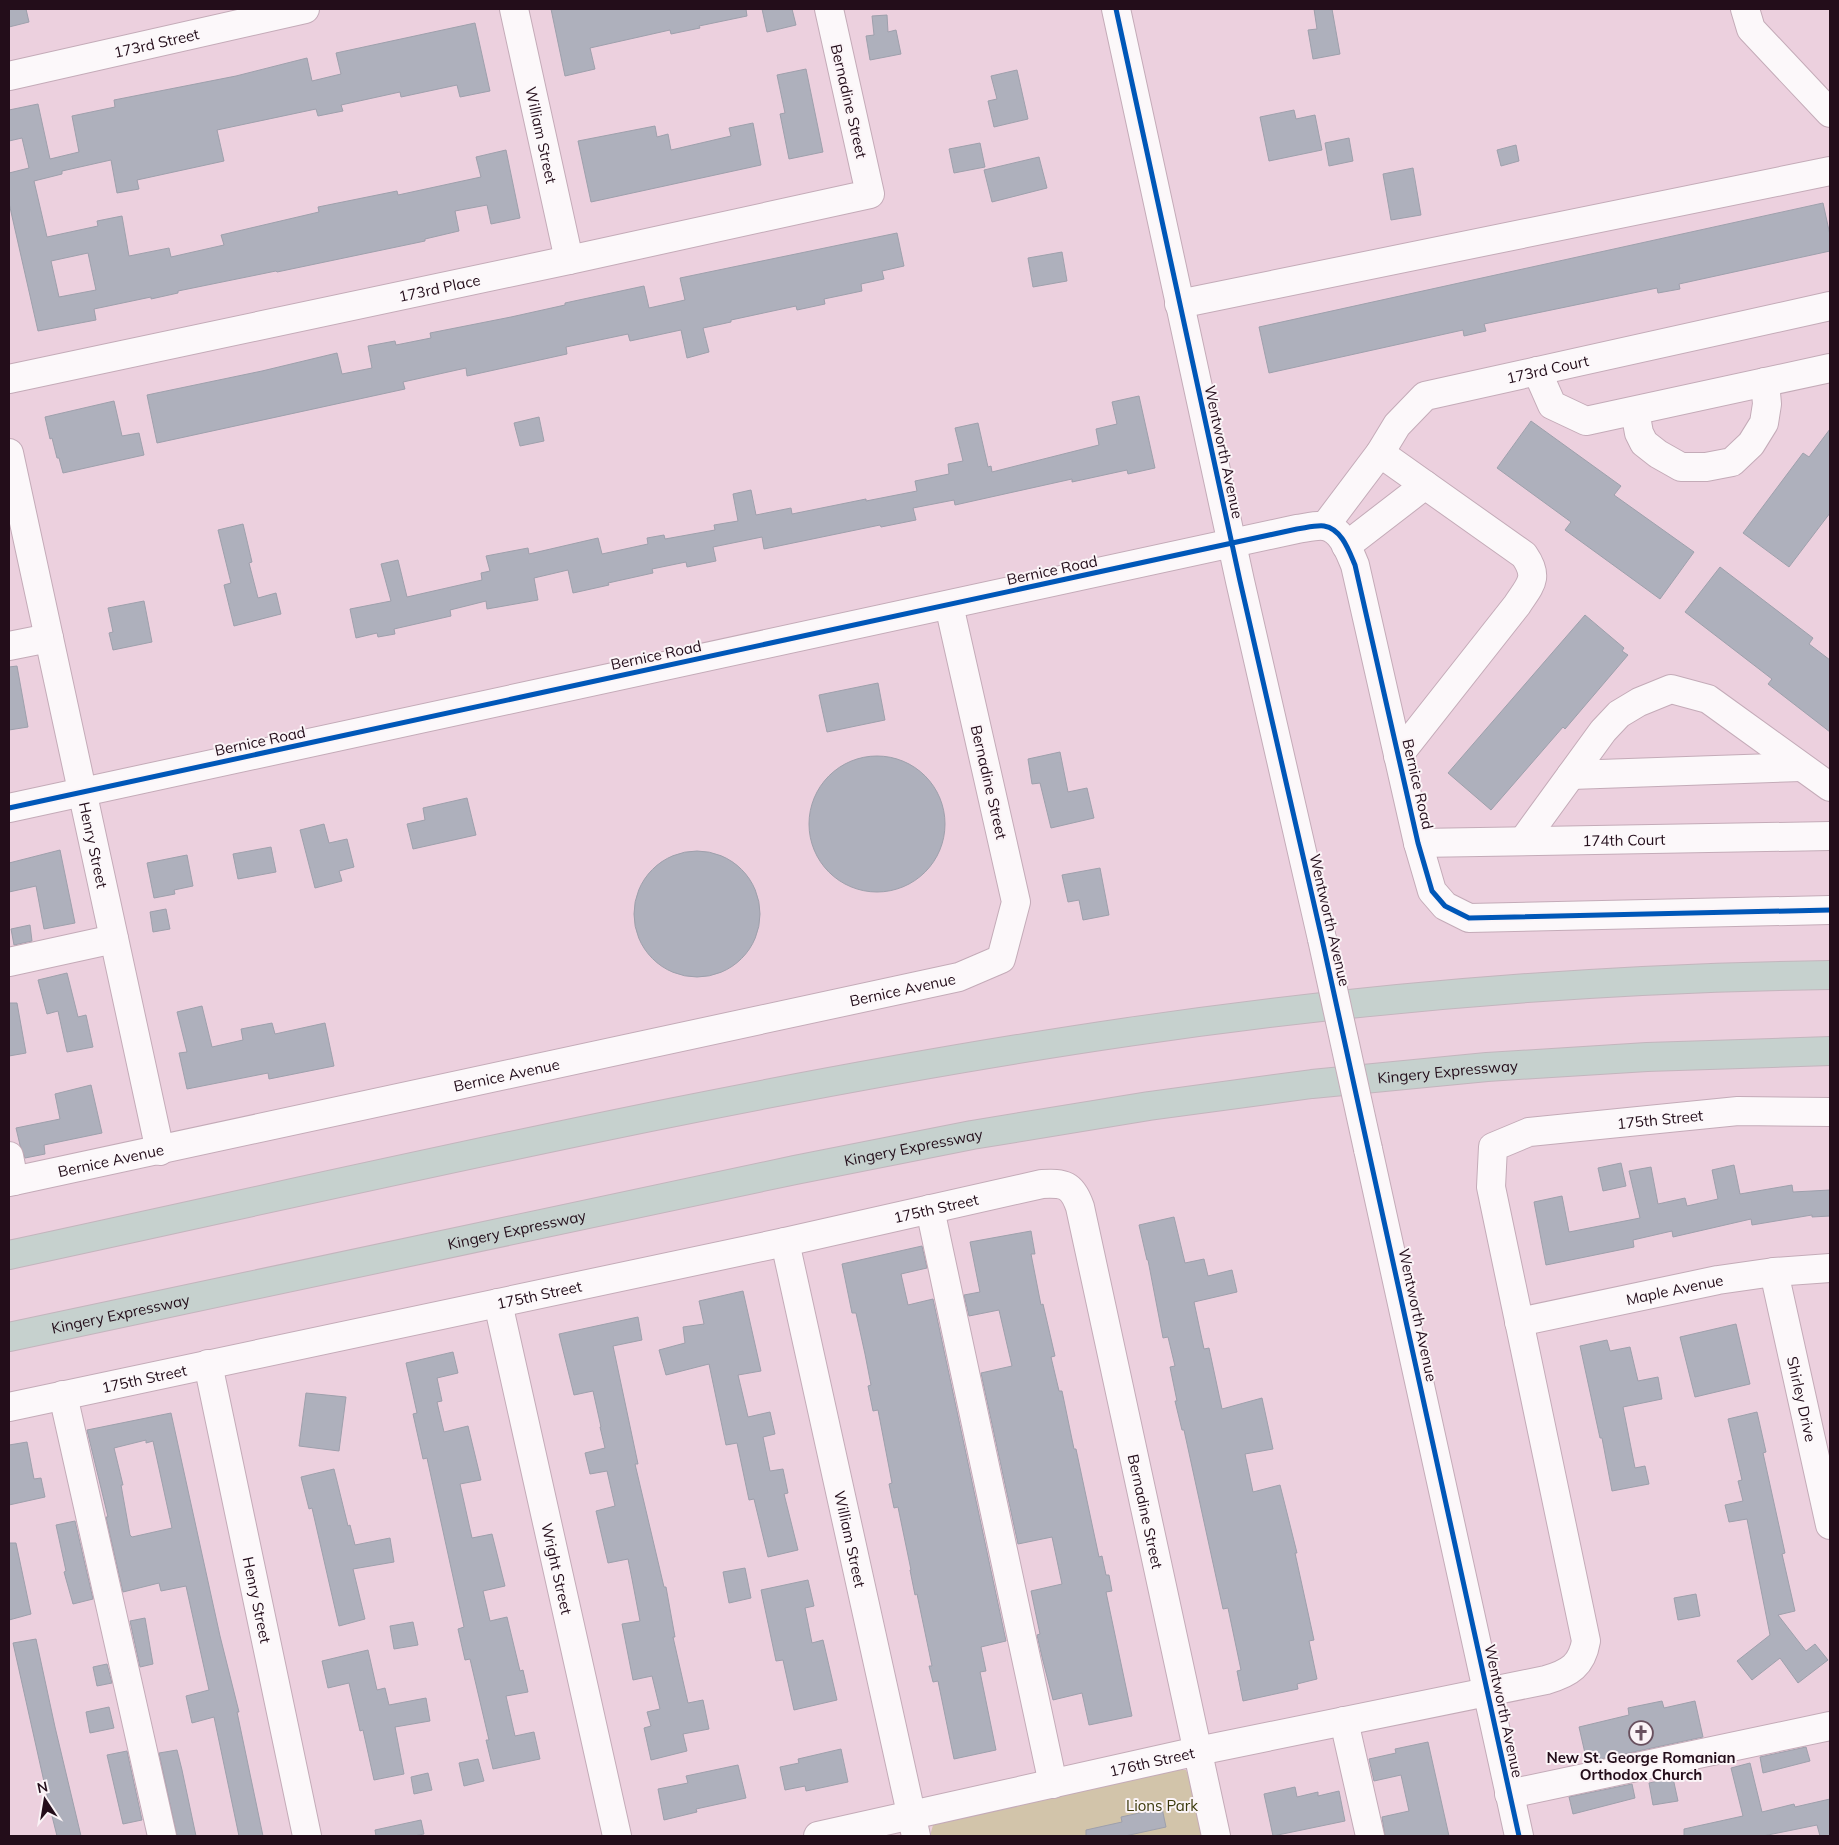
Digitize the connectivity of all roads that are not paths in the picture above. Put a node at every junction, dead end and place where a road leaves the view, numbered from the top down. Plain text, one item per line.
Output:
1 (304, 9) edge
2 (514, 9) edge
3 (829, 9) edge
4 (1116, 9) edge
5 (1745, 9) edge
6 (9, 76) edge
7 (1830, 113) edge
8 (1830, 171) edge
9 (870, 194) joint
10 (569, 260) junction
11 (1179, 304) junction
12 (1830, 306) edge
13 (1830, 368) edge
14 (1537, 371) junction
15 (9, 379) edge
16 (1765, 382) junction
17 (1635, 410) junction
18 (9, 453) edge
19 (1380, 453) junction
20 (1425, 485) junction
21 (1325, 526) junction
22 (1232, 543) junction
23 (1346, 546) junction
24 (949, 605) junction
25 (49, 638) junction
26 (9, 646) edge
27 (1398, 756) junction
28 (1802, 767) junction
29 (1571, 775) junction
30 (1830, 787) edge
31 (82, 792) junction
32 (9, 808) edge
33 (1830, 836) edge
34 (1523, 841) junction
35 (1418, 843) junction
36 (1830, 910) edge
37 (114, 938) junction
38 (1001, 959) joint
39 (9, 962) edge
40 (1830, 975) edge
41 (1830, 1051) edge
42 (1830, 1112) edge
43 (1492, 1147) joint
44 (160, 1151) junction
45 (10, 1173) edge
46 (1070, 1188) joint
47 (930, 1209) junction
48 (785, 1242) junction
49 (9, 1255) edge
50 (1830, 1268) edge
51 (1774, 1272) junction
52 (498, 1303) junction
53 (1519, 1322) junction
54 (9, 1337) edge
55 (208, 1364) junction
56 (64, 1395) junction
57 (9, 1407) edge
58 (1830, 1525) edge
59 (1487, 1692) junction
60 (1344, 1720) junction
61 (1830, 1726) edge
62 (1198, 1751) junction
63 (1054, 1784) junction
64 (1510, 1794) junction
65 (914, 1826) edge
66 (162, 1836) edge
67 (307, 1836) edge
68 (617, 1836) edge
69 (818, 1836) edge
70 (1216, 1836) edge
71 (1370, 1836) edge
72 (1519, 1836) edge

1 - 6 street, 173rd Street
2 - 10 street, William Street
3 - 9 street, Bernadine Street
4 - 11 street, Wentworth Avenue
5 - 7 street
8 - 11 street
9 - 10 street, 173rd Place
10 - 15 street, 173rd Place
11 - 22 street, Wentworth Avenue
12 - 14 street, 173rd Court
13 - 16 street
14 - 17 street
14 - 19 street, 173rd Court
16 - 17 street
16 - 17 street
18 - 25 street, Henry Street
19 - 20 street
19 - 21 street, 173rd Court
20 - 23 street
20 - 27 street
21 - 22 street, Bernice Road
21 - 23 street, Bernice Road
22 - 24 street, Bernice Road
22 - 59 street, Wentworth Avenue, bridge
23 - 27 street, Bernice Road
24 - 31 street, Bernice Road
24 - 38 street, Bernadine Street
25 - 26 street
25 - 31 street, Henry Street
27 - 35 street, Bernice Road
28 - 29 street
28 - 29 street
28 - 30 street
29 - 34 street
31 - 32 street, Bernice Road
31 - 37 street, Henry Street
33 - 34 street, 174th Court
34 - 35 street, 174th Court
35 - 36 street, Bernice Road
37 - 39 street
37 - 44 street, Henry Street
38 - 44 street, Bernice Avenue
40 - 49 highway
41 - 54 highway, Kingery Expressway
42 - 43 street, 175th Street
43 - 53 street, Wentworth Avenue
44 - 45 street, Bernice Avenue
46 - 47 street, 175th Street
46 - 62 street, Bernadine Street
47 - 48 street, 175th Street
47 - 63 street
48 - 52 street, 175th Street
48 - 65 street, William Street
50 - 51 street, Maple Avenue
51 - 53 street, Maple Avenue
51 - 58 street, Shirley Drive
52 - 55 street, 175th Street
52 - 68 street, Wright Street
53 - 59 street, Wentworth Avenue
55 - 56 street, 175th Street
55 - 67 street, Henry Street
56 - 57 street, 175th Street
56 - 66 street
59 - 60 street, 176th Street
59 - 64 street, Wentworth Avenue
60 - 62 street, 176th Street
60 - 71 street
61 - 64 street
62 - 63 street, 176th Street
62 - 70 street, Bernadine Street
63 - 65 street, 176th Street
64 - 72 street, Wentworth Avenue
65 - 69 street, 176th Street

